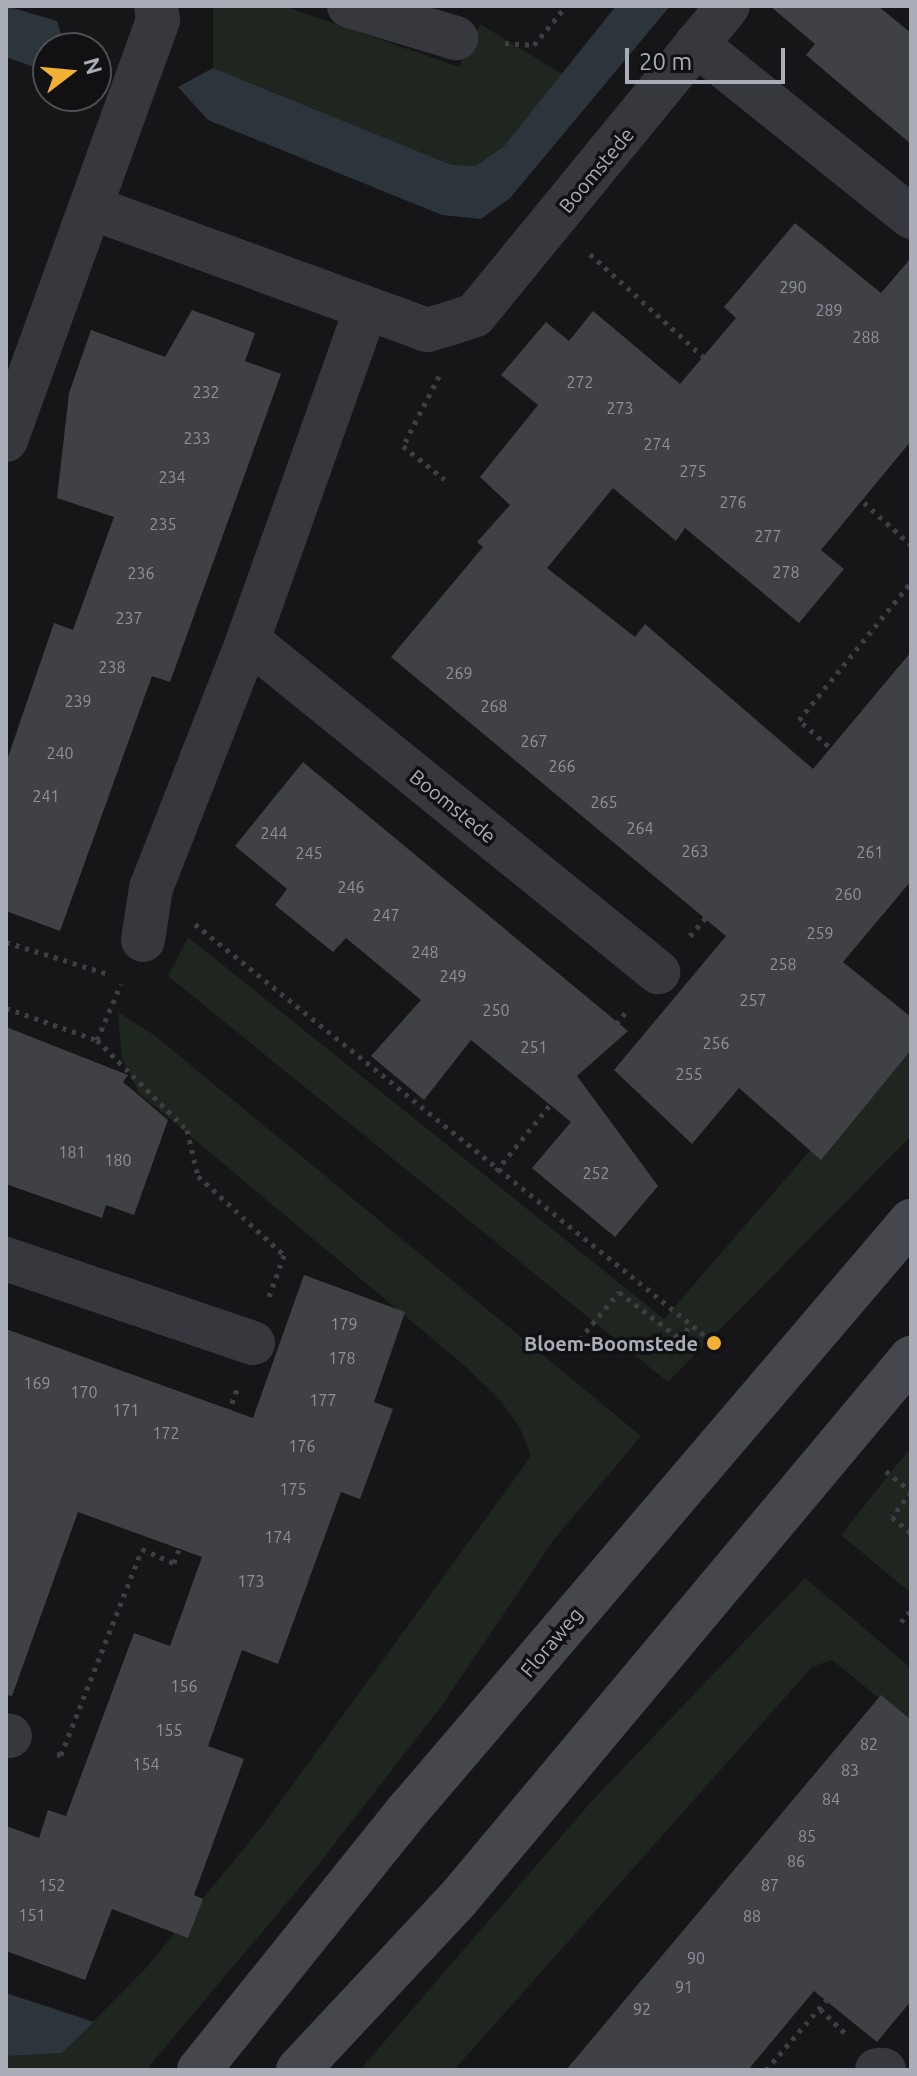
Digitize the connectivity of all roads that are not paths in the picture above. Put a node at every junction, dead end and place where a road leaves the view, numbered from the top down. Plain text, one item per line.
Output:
1 (349, 6) edge
2 (728, 6) edge
3 (157, 13) edge
4 (456, 38) road end
5 (696, 44) junction
6 (92, 208) junction
7 (911, 217) edge
8 (366, 308) junction
9 (6, 440) edge
10 (248, 640) junction
11 (143, 940) dead end
12 (658, 972) road end
13 (911, 1221) edge
14 (6, 1259) edge
15 (253, 1343) road end
16 (911, 1358) edge
17 (199, 2070) edge
18 (298, 2070) edge
19 (877, 2070) edge
20 (884, 2070) edge

1 - 4 street
2 - 5 street, Boomstede
3 - 6 street
5 - 7 street
5 - 8 street, Boomstede
6 - 8 street, Boomstede
6 - 9 street
8 - 10 street
10 - 11 street
10 - 12 street, Boomstede
13 - 17 main road, Floraweg
14 - 15 street
16 - 18 main road
19 - 20 street

